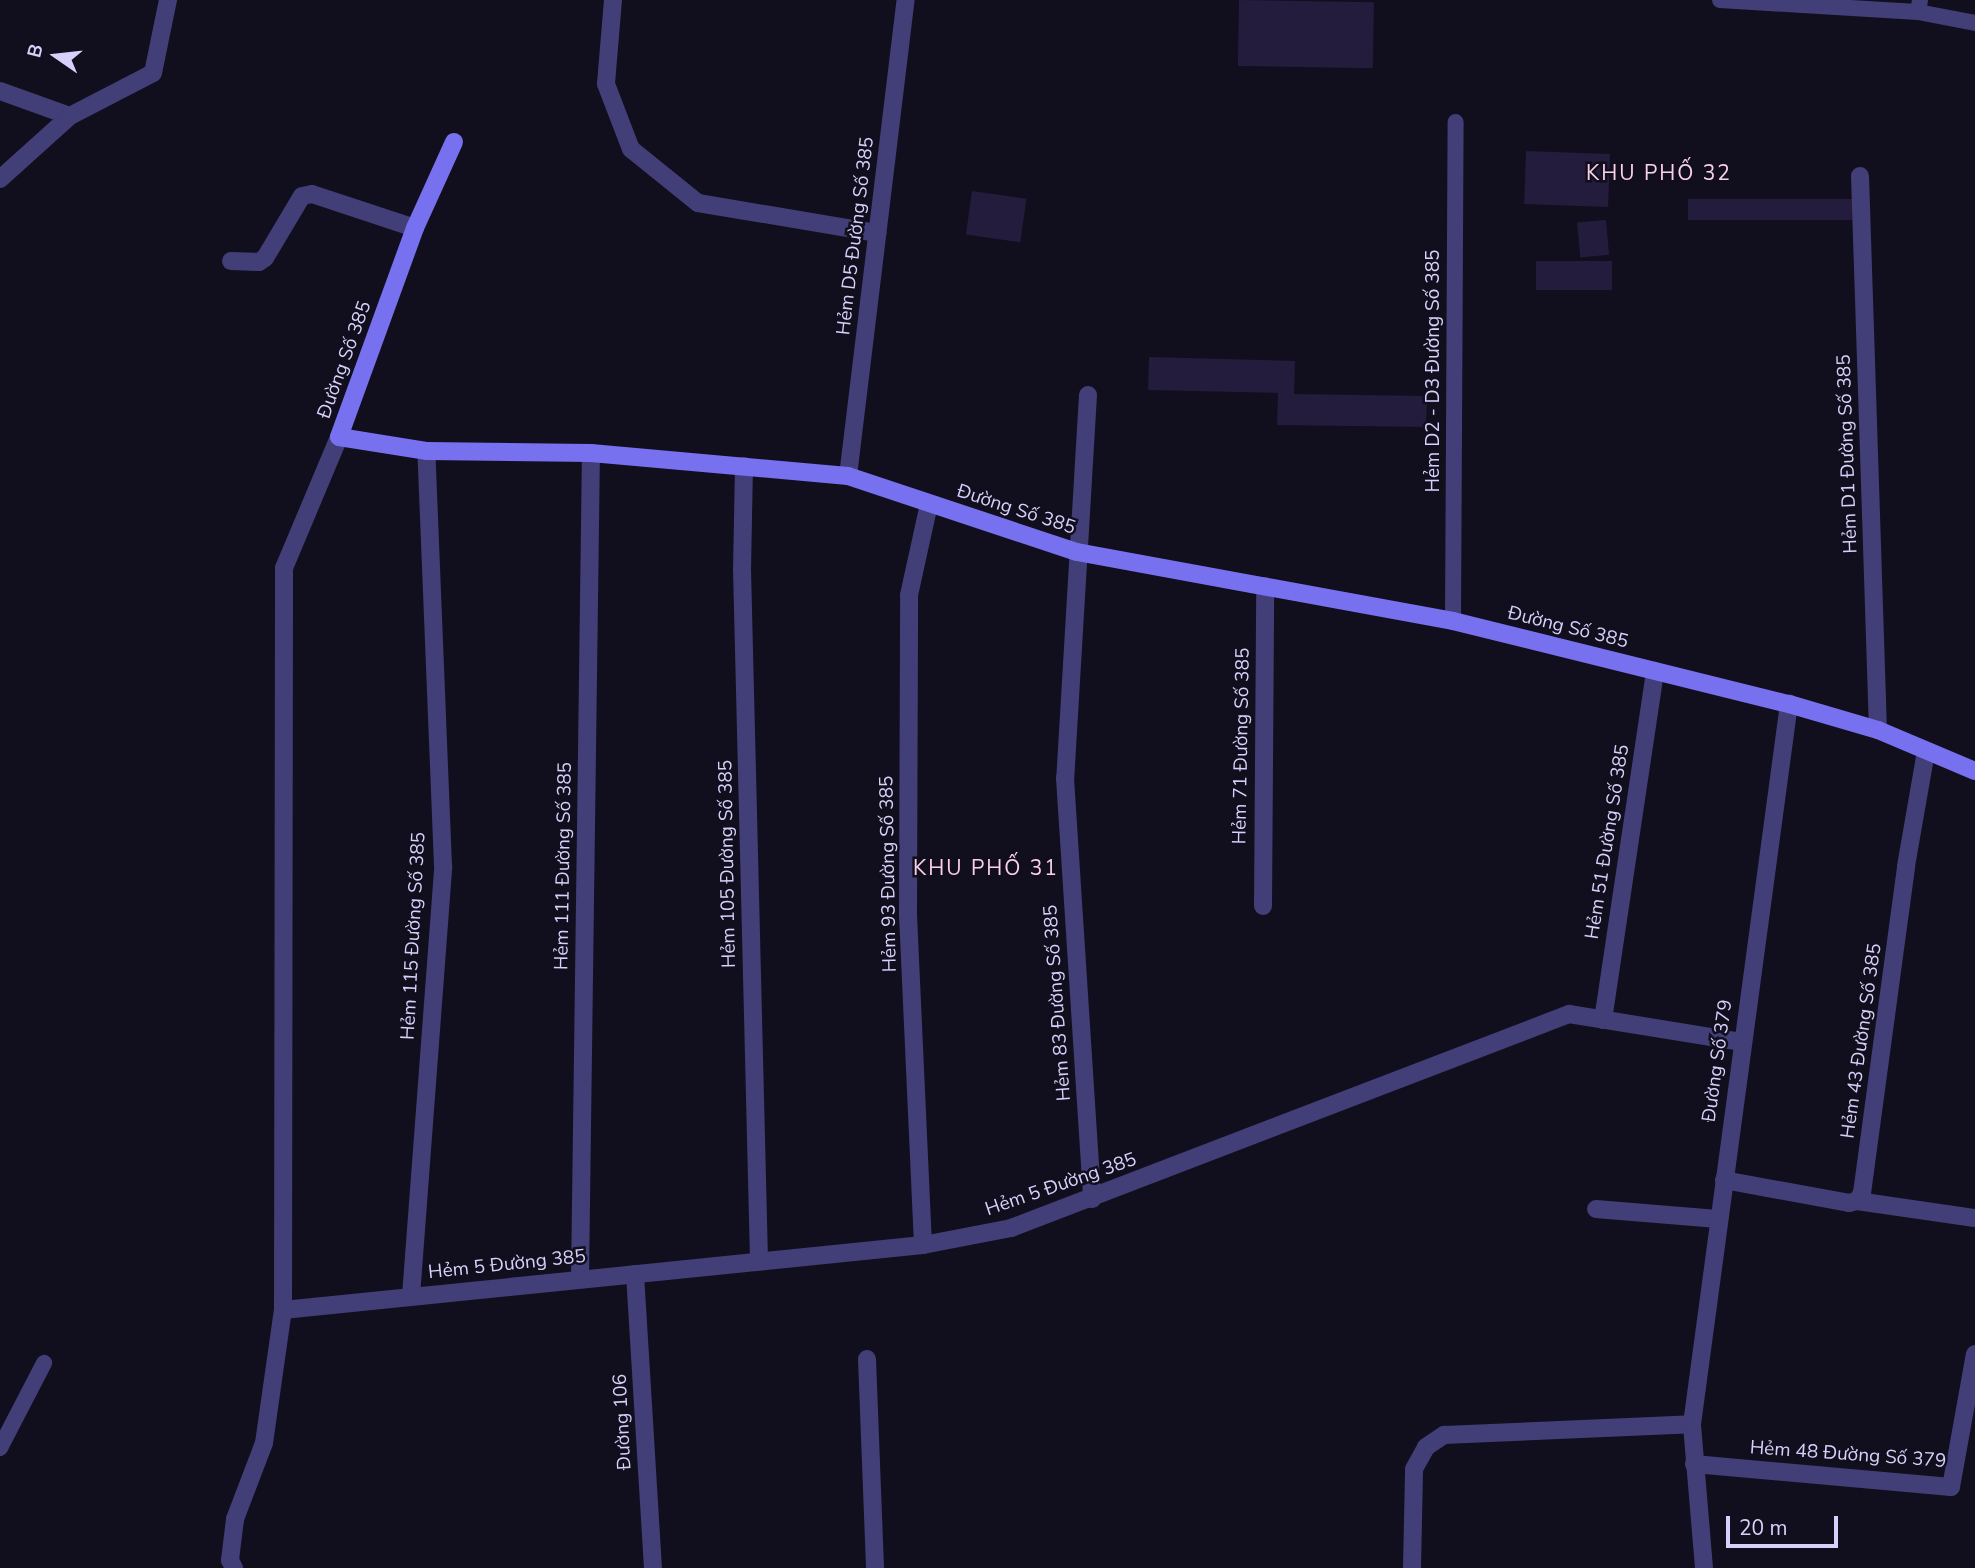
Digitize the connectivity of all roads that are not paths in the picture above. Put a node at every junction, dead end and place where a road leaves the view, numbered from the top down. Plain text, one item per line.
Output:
1 (168, 0) edge
2 (613, 0) edge
3 (906, 0) edge
4 (1720, 0) edge
5 (1919, 6) edge
6 (1975, 23) edge
7 (0, 90) edge
8 (70, 116) junction
9 (1456, 122) dead end
10 (454, 142) dead end
11 (1860, 176) dead end
12 (0, 179) edge
13 (415, 228) junction
14 (878, 233) junction
15 (231, 261) dead end
16 (1088, 396) dead end
17 (339, 437) junction
18 (426, 451) junction
19 (591, 453) junction
20 (744, 466) junction
21 (848, 476) junction
22 (929, 504) junction
23 (1077, 552) junction
24 (1265, 586) junction
25 (1453, 621) junction
26 (1656, 671) junction
27 (1789, 704) junction
28 (1878, 730) junction
29 (1926, 751) junction
30 (1975, 772) edge
31 (1263, 906) dead end
32 (1603, 1020) junction
33 (1741, 1042) junction
34 (1724, 1180) junction
35 (1092, 1199) junction
36 (1857, 1201) junction
37 (1596, 1209) dead end
38 (1975, 1217) edge
39 (1718, 1219) junction
40 (923, 1245) junction
41 (759, 1262) junction
42 (635, 1274) junction
43 (580, 1279) junction
44 (411, 1296) junction
45 (283, 1310) junction
46 (1975, 1354) edge
47 (866, 1359) dead end
48 (44, 1363) dead end
49 (1692, 1424) junction
50 (0, 1448) edge
51 (1694, 1464) junction
52 (234, 1568) edge
53 (653, 1568) edge
54 (875, 1568) edge
55 (1412, 1568) edge
56 (1704, 1568) edge

1 - 8 street
2 - 14 street
3 - 14 street, Hẻm D5 Đường Số 385
4 - 5 lane
5 - 6 lane
7 - 8 street
8 - 12 street
9 - 25 lane, Hẻm D2 - D3 Đường Số 385
10 - 13 street, Đường Số 385
11 - 28 street, Hẻm D1 Đường Số 385
13 - 15 street
13 - 17 street, Đường Số 385
14 - 21 street, Hẻm D5 Đường Số 385
16 - 23 street, Hẻm 83 Đường Số 385
17 - 18 street, Đường Số 385
17 - 45 street
18 - 19 street, Đường Số 385
18 - 44 street, Hẻm 115 Đường Số 385
19 - 20 street, Đường Số 385
19 - 43 street, Hẻm 111 Đường Số 385
20 - 21 street, Đường Số 385
20 - 41 street, Hẻm 105 Đường Số 385
21 - 22 street, Đường Số 385
22 - 23 street, Đường Số 385
22 - 40 street, Hẻm 93 Đường Số 385
23 - 24 street, Đường Số 385
23 - 35 street, Hẻm 83 Đường Số 385
24 - 25 street, Đường Số 385
24 - 31 street, Hẻm 71 Đường Số 385
25 - 26 street, Đường Số 385
26 - 27 street, Đường Số 385
26 - 32 street, Hẻm 51 Đường Số 385
27 - 28 street, Đường Số 385
27 - 33 street, Đường Số 379
28 - 29 street, Đường Số 385
29 - 30 street, Đường Số 385
29 - 36 street, Hẻm 43 Đường Số 385
32 - 33 street, Hẻm 5 Đường 385
32 - 35 street, Hẻm 5 Đường 385
33 - 34 street, Đường Số 379
34 - 36 street
34 - 39 street, Đường Số 379
35 - 40 street, Hẻm 5 Đường 385
36 - 38 street
37 - 39 street
39 - 49 street, Đường Số 379
40 - 41 street, Hẻm 5 Đường 385
41 - 42 street, Hẻm 5 Đường 385
42 - 43 street, Hẻm 5 Đường 385
42 - 53 street, Đường 106
43 - 44 street, Hẻm 5 Đường 385
44 - 45 street, Hẻm 5 Đường 385
45 - 52 street
46 - 51 street, Hẻm 48 Đường Số 379
47 - 54 street
48 - 50 lane
49 - 51 street, Đường Số 379
49 - 55 street
51 - 56 street, Đường Số 379

